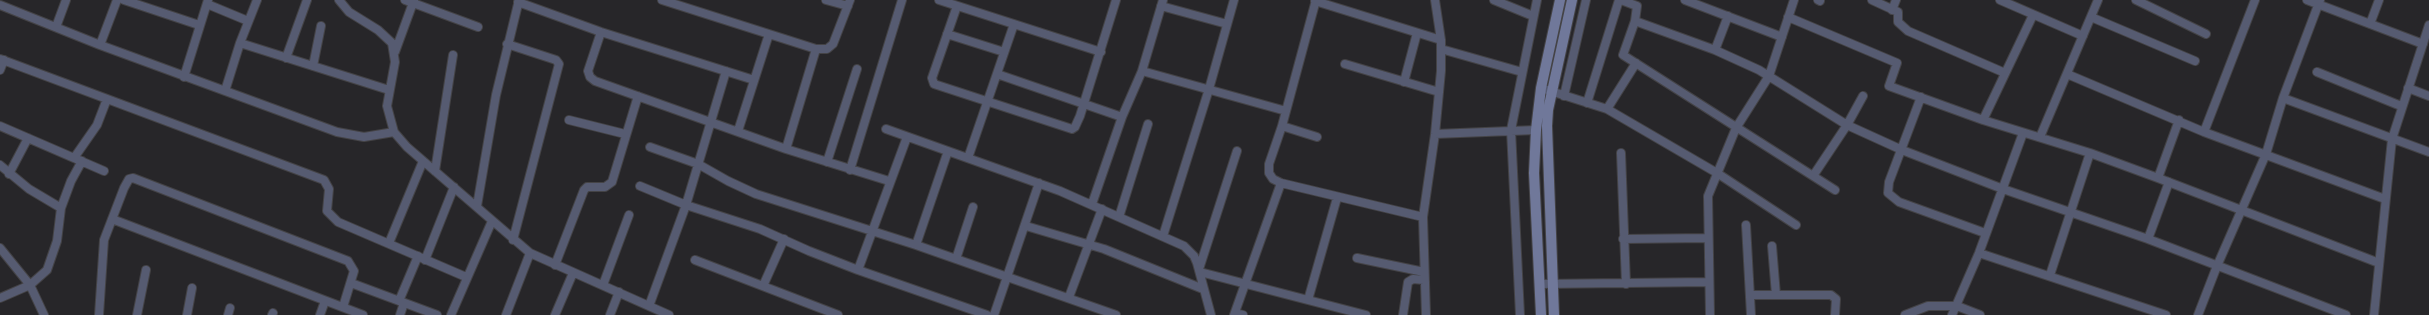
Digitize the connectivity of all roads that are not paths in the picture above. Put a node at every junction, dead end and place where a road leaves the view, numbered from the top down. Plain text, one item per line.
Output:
1 (66, 0) edge
2 (117, 0) edge
3 (124, 0) edge
4 (257, 0) edge
5 (307, 0) edge
6 (338, 0) edge
7 (662, 0) edge
8 (826, 0) edge
9 (902, 0) edge
10 (939, 0) edge
11 (1116, 0) edge
12 (1234, 0) edge
13 (1315, 0) edge
14 (1435, 0) edge
15 (1494, 0) edge
16 (1537, 0) edge
17 (1560, 0) edge
18 (1572, 0) edge
19 (1586, 0) edge
20 (1620, 0) edge
21 (1685, 0) edge
22 (1794, 0) edge
23 (1872, 0) edge
24 (1896, 0) edge
25 (2000, 0) edge
26 (2098, 0) edge
27 (2136, 0) edge
28 (2255, 0) edge
29 (2307, 0) edge
30 (2379, 0) edge
31 (411, 1) edge
32 (519, 1) edge
33 (208, 2) edge
34 (2319, 2) edge
35 (849, 3) edge
36 (1162, 3) edge
37 (0, 5) edge
38 (957, 6) junction
39 (1892, 10) junction
40 (2033, 15) junction
41 (1533, 16) junction
42 (1728, 16) junction
43 (1788, 17) junction
44 (2091, 17) junction
45 (248, 20) junction
46 (1635, 21) junction
47 (1014, 24) junction
48 (1227, 24) junction
49 (2370, 24) junction
50 (199, 25) junction
51 (2429, 25) edge
52 (321, 26) dead end
53 (56, 27) junction
54 (478, 27) dead end
55 (601, 32) junction
56 (1417, 33) junction
57 (768, 34) junction
58 (947, 34) junction
59 (2206, 34) dead end
60 (2083, 36) junction
61 (1782, 37) junction
62 (1441, 40) junction
63 (240, 43) junction
64 (507, 44) junction
65 (2423, 44) junction
66 (100, 45) junction
67 (816, 48) junction
68 (1441, 49) junction
69 (1715, 50) junction
70 (395, 52) junction
71 (1004, 52) junction
72 (1100, 52) junction
73 (453, 55) dead end
74 (286, 58) junction
75 (2, 59) edge
76 (2195, 61) dead end
77 (1636, 63) junction
78 (1345, 64) dead end
79 (313, 66) junction
80 (857, 69) dead end
81 (0, 70) edge
82 (726, 71) junction
83 (1142, 71) junction
84 (1522, 72) junction
85 (2317, 72) dead end
86 (2005, 73) junction
87 (997, 74) junction
88 (2067, 74) junction
89 (1769, 76) junction
90 (184, 77) junction
91 (754, 80) junction
92 (1404, 82) junction
93 (1541, 88) junction
94 (2408, 88) junction
95 (1209, 89) junction
96 (389, 90) junction
97 (225, 91) junction
98 (1439, 92) junction
99 (1553, 93) junction
100 (638, 96) junction
101 (1564, 96) junction
102 (1863, 96) dead end
103 (2429, 96) edge
104 (1921, 97) junction
105 (2283, 98) junction
106 (107, 99) junction
107 (989, 102) junction
108 (1587, 103) junction
109 (1084, 104) junction
110 (2401, 106) junction
111 (1607, 109) junction
112 (1286, 111) junction
113 (1122, 117) junction
114 (569, 120) dead end
115 (1983, 120) junction
116 (2180, 120) junction
117 (711, 121) junction
118 (1148, 124) dead end
119 (1847, 125) junction
120 (0, 126) edge
121 (1282, 126) junction
122 (1736, 128) junction
123 (886, 129) dead end
124 (1511, 130) junction
125 (1536, 130) junction
126 (738, 131) junction
127 (394, 132) junction
128 (2204, 132) junction
129 (2023, 133) junction
130 (625, 134) junction
131 (1435, 134) junction
132 (907, 137) junction
133 (1317, 137) dead end
134 (28, 138) junction
135 (2040, 138) junction
136 (2392, 139) junction
137 (650, 147) dead end
138 (786, 149) junction
139 (1902, 150) junction
140 (948, 151) junction
141 (1237, 151) dead end
142 (2429, 152) edge
143 (1621, 153) dead end
144 (2090, 153) junction
145 (2266, 154) junction
146 (968, 158) junction
147 (78, 160) junction
148 (423, 161) junction
149 (827, 162) junction
150 (698, 164) junction
151 (0, 165) edge
152 (850, 170) junction
153 (104, 171) dead end
154 (435, 171) junction
155 (1717, 173) junction
156 (9, 174) junction
157 (1813, 176) junction
158 (2158, 178) junction
159 (889, 181) junction
160 (2169, 182) junction
161 (1039, 183) junction
162 (1281, 183) junction
163 (640, 186) dead end
164 (454, 187) junction
165 (2003, 189) junction
166 (1835, 190) dead end
167 (1337, 198) junction
168 (2385, 199) junction
169 (1092, 204) junction
170 (686, 205) junction
171 (477, 206) junction
172 (973, 207) dead end
173 (61, 208) junction
174 (1102, 209) junction
175 (2241, 211) junction
176 (2070, 212) junction
177 (629, 215) dead end
178 (1119, 216) junction
179 (1423, 217) junction
180 (112, 219) junction
181 (492, 221) junction
182 (1746, 225) dead end
183 (1796, 225) dead end
184 (1026, 226) junction
185 (871, 230) junction
186 (1985, 233) junction
187 (1162, 236) junction
188 (1707, 238) junction
189 (784, 239) junction
190 (1623, 239) junction
191 (2148, 239) junction
192 (513, 240) junction
193 (389, 243) junction
194 (1089, 244) junction
195 (916, 245) junction
196 (1772, 246) dead end
197 (0, 248) edge
198 (530, 253) junction
199 (1979, 253) junction
200 (421, 258) junction
201 (1357, 258) dead end
202 (956, 259) junction
203 (695, 260) dead end
204 (2379, 263) junction
205 (555, 265) junction
206 (2217, 266) junction
207 (146, 270) dead end
208 (858, 270) junction
209 (1199, 270) junction
210 (573, 273) junction
211 (2050, 275) junction
212 (1424, 276) junction
213 (466, 277) junction
214 (1008, 278) junction
215 (1552, 282) junction
216 (1709, 282) junction
217 (351, 283) junction
218 (1246, 283) junction
219 (1540, 284) junction
220 (1626, 284) junction
221 (30, 285) junction
222 (603, 285) junction
223 (763, 286) junction
224 (192, 288) dead end
225 (1204, 289) junction
226 (619, 292) junction
227 (1750, 295) junction
228 (1776, 295) junction
229 (1069, 297) junction
230 (0, 298) edge
231 (1308, 300) junction
232 (325, 301) junction
233 (402, 302) junction
234 (649, 306) junction
235 (1956, 306) junction
236 (344, 308) junction
237 (1332, 311) edge
238 (659, 313) edge
239 (827, 313) edge
240 (1353, 313) edge
241 (1237, 314) edge
242 (44, 315) edge
243 (99, 315) edge
244 (137, 315) edge
245 (187, 315) edge
246 (320, 315) edge
247 (363, 315) edge
248 (400, 315) edge
249 (437, 315) edge
250 (451, 315) edge
251 (506, 315) edge
252 (555, 315) edge
253 (610, 315) edge
254 (669, 315) edge
255 (838, 315) edge
256 (987, 315) edge
257 (994, 315) edge
258 (1116, 315) edge
259 (1211, 315) edge
260 (1366, 315) edge
261 (1403, 315) edge
262 (1426, 315) edge
263 (1520, 315) edge
264 (1541, 315) edge
265 (1554, 315) edge
266 (1710, 315) edge
267 (1751, 315) edge
268 (1835, 315) edge
269 (1904, 315) edge
270 (1952, 315) edge
271 (1980, 315) edge
272 (2166, 315) edge
273 (2198, 315) edge
274 (2346, 315) edge
275 (2374, 315) edge

1 - 53 street
2 - 66 street
3 - 50 street
4 - 45 street
5 - 74 street
6 - 70 street
7 - 57 street
8 - 35 street
9 - 152 street
10 - 38 street
11 - 72 street
12 - 48 street
13 - 56 street
13 - 112 street
14 - 62 street
15 - 41 street
16 - 41 street
17 - 93 main road
18 - 99 main road
19 - 101 street
20 - 46 street
20 - 108 street
21 - 42 street
22 - 43 street
23 - 39 street
24 - 39 street
25 - 40 street
26 - 44 street
27 - 59 street
28 - 128 street
29 - 34 street
30 - 49 street
31 - 54 street
31 - 70 street
32 - 55 street
32 - 64 street
33 - 45 street
33 - 50 street
34 - 49 street
34 - 105 street
35 - 67 street
36 - 48 street
36 - 83 street
37 - 53 street
38 - 47 street
38 - 58 street
39 - 86 street
40 - 60 street
40 - 86 street
41 - 84 street
42 - 61 street
42 - 69 street
43 - 61 street
43 - 104 street
44 - 60 street
44 - 76 street
45 - 63 street
46 - 69 street
46 - 77 street
47 - 71 street
47 - 72 street
48 - 95 street
49 - 65 street
50 - 90 street
51 - 65 street
52 - 79 street
53 - 66 street
55 - 82 street
55 - 100 street
56 - 62 street
56 - 92 street
57 - 67 street
57 - 91 street
58 - 71 street
58 - 107 street
60 - 88 street
61 - 89 street
62 - 68 street
63 - 74 street
63 - 97 street
64 - 171 street
64 - 192 street
65 - 94 street
66 - 90 street
67 - 138 street
68 - 84 street
68 - 98 street
69 - 89 street
70 - 96 street
71 - 87 street
72 - 109 street
73 - 154 street
74 - 79 street
75 - 81 street
75 - 106 street
77 - 111 street
77 - 122 street
78 - 92 street
79 - 96 street
80 - 149 street
82 - 91 street
82 - 117 street
83 - 95 street
83 - 113 street
84 - 124 street
85 - 110 street
86 - 115 street
87 - 107 street
87 - 109 street
88 - 116 street
88 - 135 street
89 - 119 street
89 - 122 street
90 - 97 street
91 - 126 street
92 - 98 street
93 - 99 street
93 - 125 main road
94 - 103 street
94 - 110 street
95 - 112 street
95 - 187 street
96 - 127 street
97 - 127 street
98 - 131 street
99 - 101 street
99 - 215 main road
100 - 117 street
100 - 130 street
101 - 108 street
102 - 119 street
104 - 115 street
104 - 139 street
105 - 136 street
105 - 145 street
106 - 147 street
106 - 193 street
107 - 109 street
107 - 146 street
108 - 111 street
109 - 113 street
110 - 136 street
111 - 155 street
112 - 121 street
113 - 169 street
114 - 130 street
115 - 129 street
116 - 128 street
116 - 158 street
117 - 126 street
117 - 150 street
118 - 178 street
119 - 139 street
119 - 157 street
120 - 134 street
121 - 133 street
121 - 162 street
122 - 155 street
122 - 157 street
123 - 132 street
124 - 125 street
124 - 131 street
124 - 263 street
125 - 219 main road
126 - 138 street
127 - 148 street
128 - 145 street
129 - 135 street
129 - 165 street
130 - 205 street
131 - 179 street
132 - 140 street
132 - 159 street
134 - 147 street
134 - 156 street
135 - 144 street
136 - 142 street
136 - 168 street
137 - 150 street
138 - 149 street
139 - 165 street
139 - 186 street
140 - 146 street
140 - 195 street
141 - 209 street
143 - 190 street
144 - 158 street
144 - 176 street
145 - 168 street
145 - 175 street
146 - 161 street
147 - 153 street
147 - 173 street
148 - 154 street
148 - 193 street
149 - 152 street
150 - 170 street
150 - 185 street
151 - 156 street
152 - 159 street
154 - 164 street
155 - 183 street
155 - 188 street
156 - 173 street
157 - 166 street
158 - 160 street
159 - 185 street
160 - 175 street
160 - 191 street
161 - 169 street
161 - 184 street
162 - 167 street
162 - 218 street
163 - 170 street
164 - 171 street
164 - 200 street
165 - 176 street
165 - 186 street
167 - 179 street
167 - 231 street
168 - 204 street
169 - 174 street
170 - 189 street
170 - 234 street
171 - 181 street
172 - 202 street
173 - 221 street
174 - 178 street
174 - 194 street
175 - 204 street
175 - 206 street
176 - 191 street
176 - 211 street
177 - 222 street
178 - 187 street
179 - 212 street
180 - 217 street
180 - 232 street
180 - 243 street
181 - 192 street
181 - 213 street
182 - 227 street
184 - 194 street
184 - 214 street
185 - 195 street
185 - 208 street
186 - 199 street
187 - 209 street
188 - 190 street
188 - 216 street
189 - 208 street
189 - 223 street
190 - 220 street
191 - 206 street
192 - 198 street
193 - 200 street
194 - 225 street
194 - 229 street
195 - 202 street
196 - 228 street
197 - 221 street
198 - 205 street
198 - 251 street
199 - 211 street
199 - 235 street
200 - 213 street
200 - 233 street
201 - 212 street
202 - 214 street
203 - 223 street
204 - 275 street
205 - 210 street
206 - 273 street
206 - 274 street
207 - 244 street
208 - 256 street
209 - 218 street
209 - 225 street
210 - 222 street
210 - 252 street
211 - 272 street
212 - 261 street
212 - 262 street
213 - 250 street
214 - 229 street
214 - 257 street
215 - 219 street
215 - 220 street
215 - 265 main road
216 - 220 street
216 - 266 street
217 - 233 street
217 - 236 street
218 - 231 street
218 - 241 street
219 - 264 main road
221 - 230 street
221 - 242 street
222 - 226 street
223 - 239 street
224 - 245 street
225 - 259 street
226 - 234 street
226 - 253 street
227 - 228 street
227 - 267 street
228 - 268 street
229 - 258 street
231 - 237 street
232 - 236 street
232 - 246 street
233 - 248 street
233 - 249 street
234 - 238 street
235 - 269 street
235 - 270 street
235 - 271 street
236 - 247 street
237 - 240 street
238 - 254 street
239 - 255 street
240 - 260 street

